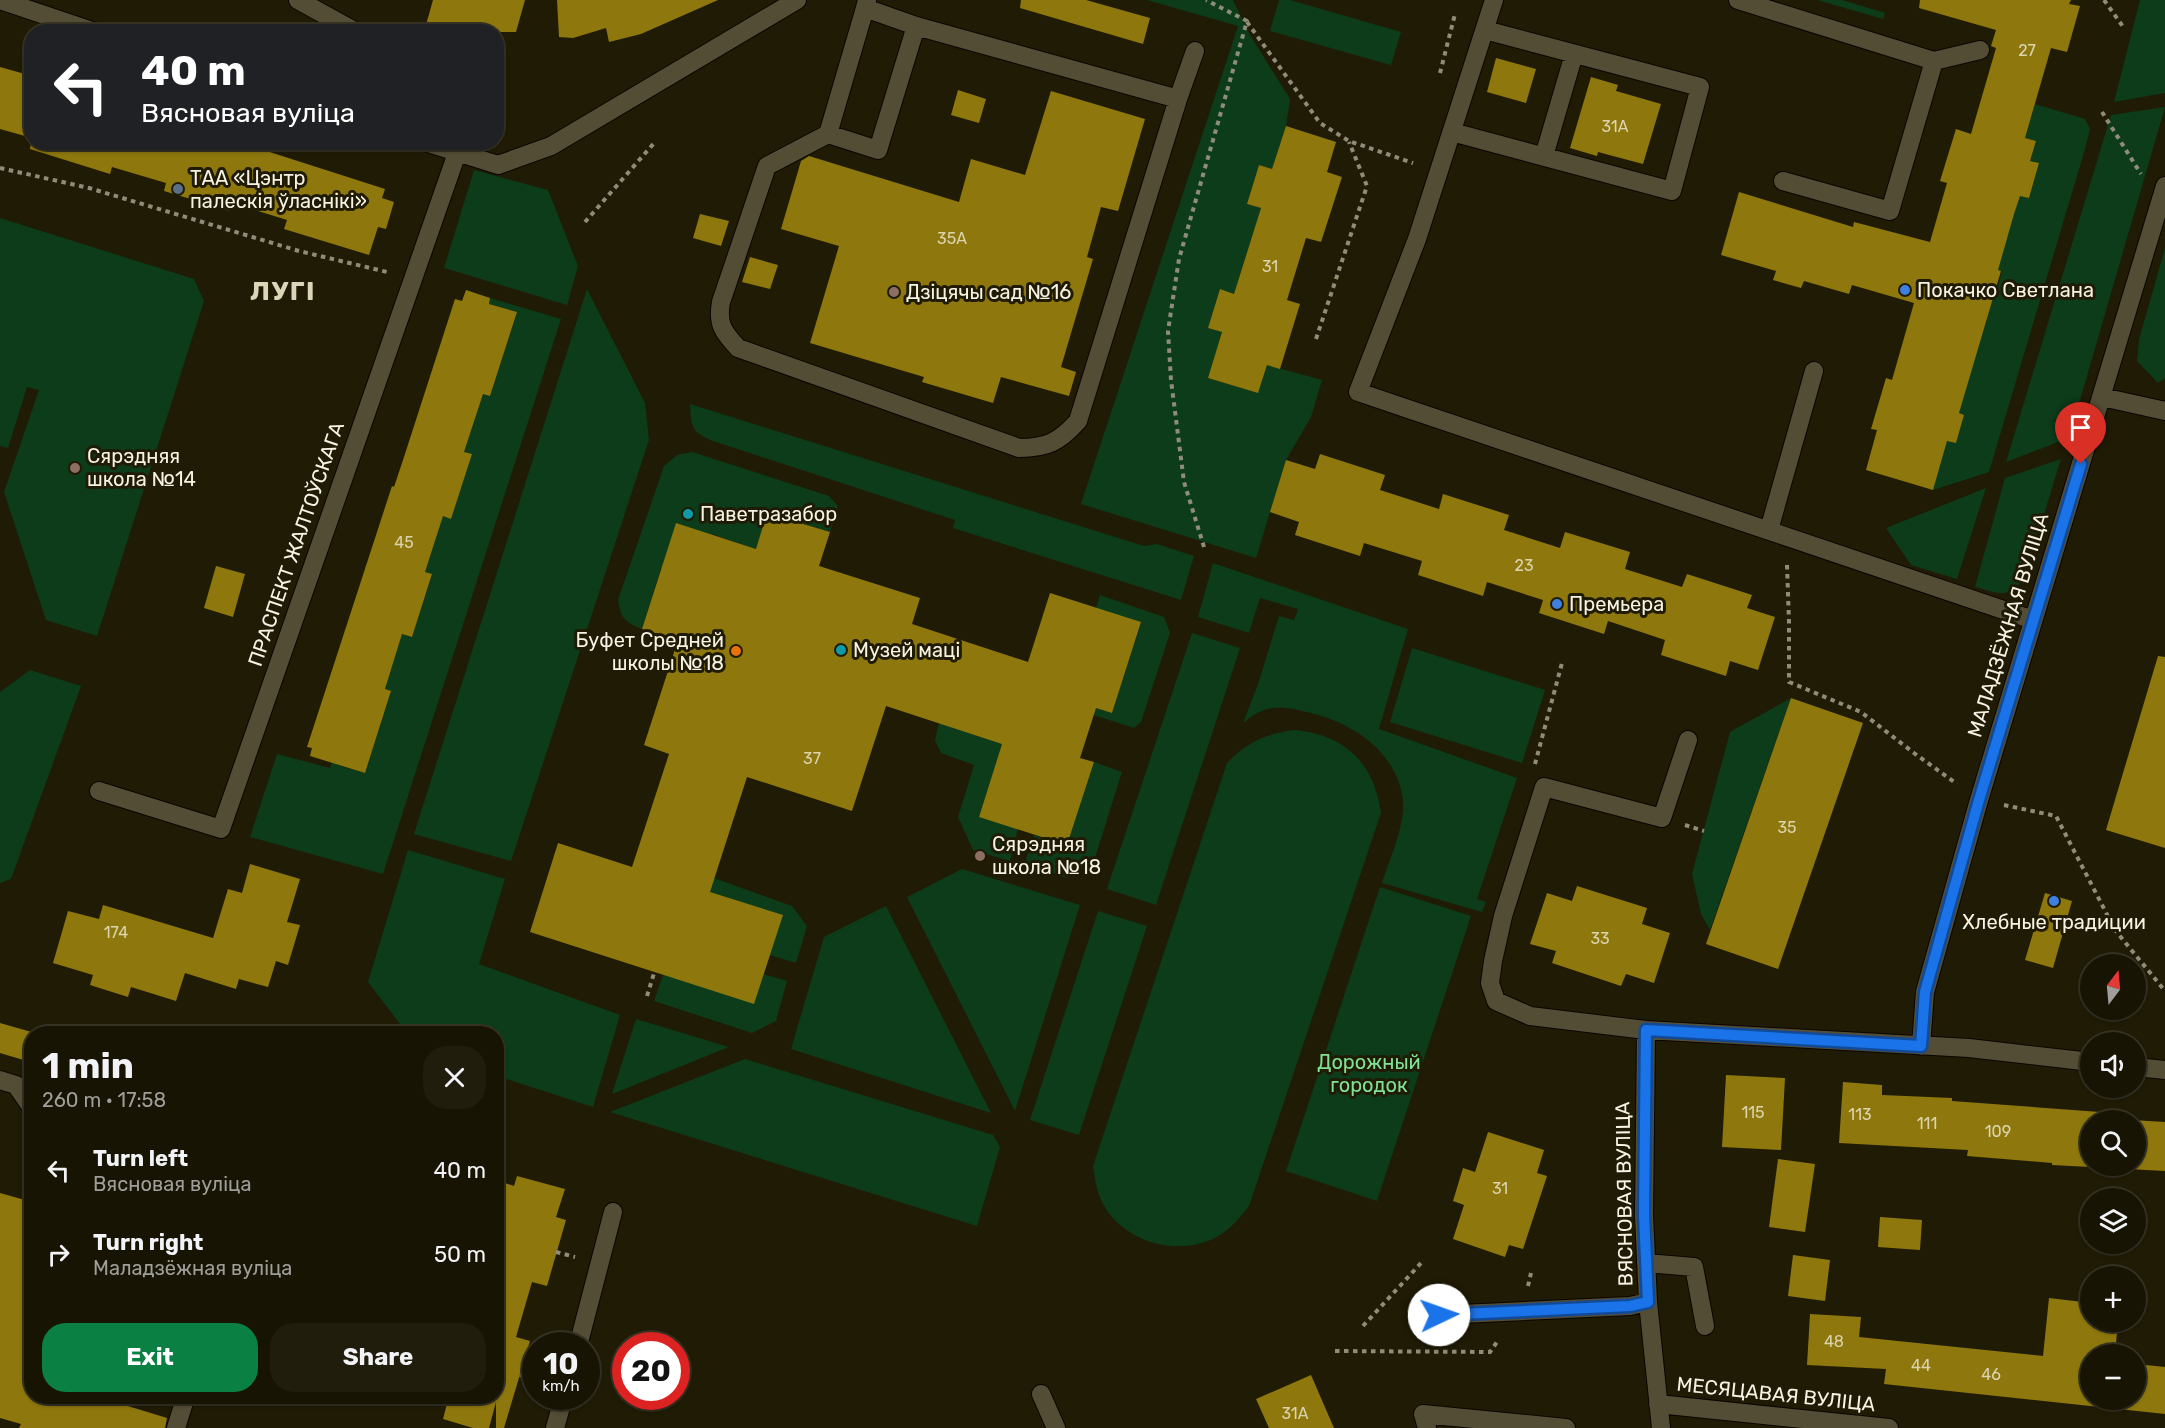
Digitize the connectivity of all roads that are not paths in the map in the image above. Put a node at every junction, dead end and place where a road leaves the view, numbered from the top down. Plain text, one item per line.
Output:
1 (0, 0) edge
2 (298, 0) edge
3 (797, 0) edge
4 (1494, 0) edge
5 (1738, 0) edge
6 (866, 4) edge
7 (71, 24) edge
8 (342, 24) edge
9 (916, 26) junction
10 (1485, 30) junction
11 (1980, 50) dead end
12 (1195, 51) dead end
13 (1574, 54) junction
14 (1934, 61) junction
15 (1178, 99) junction
16 (1452, 132) junction
17 (828, 134) junction
18 (448, 150) edge
19 (457, 153) junction
20 (1544, 156) junction
21 (1782, 181) dead end
22 (2163, 195) edge
23 (1814, 371) dead end
24 (2102, 397) junction
25 (2165, 411) edge
26 (1769, 530) junction
27 (2033, 620) junction
28 (1688, 740) dead end
29 (99, 791) dead end
30 (1646, 1030) junction
31 (1921, 1046) junction
32 (2080, 1061) edge
33 (2146, 1068) edge
34 (2165, 1070) edge
35 (0, 1080) edge
36 (24, 1096) edge
37 (614, 1212) dead end
38 (1646, 1263) junction
39 (1648, 1302) junction
40 (1439, 1315) dead end
41 (1705, 1326) dead end
42 (582, 1332) edge
43 (1041, 1394) dead end
44 (184, 1404) edge
45 (1658, 1404) junction
46 (560, 1410) edge
47 (176, 1428) edge
48 (555, 1428) edge
49 (1056, 1428) edge
50 (1427, 1428) edge
51 (1566, 1428) edge
52 (1661, 1428) edge
53 (1889, 1428) edge

1 - 7 street
2 - 8 street
3 - 19 street
4 - 10 street
5 - 14 street
6 - 9 street
6 - 17 street
9 - 15 street
9 - 17 street
10 - 13 street
10 - 16 street
11 - 14 street
12 - 15 street
13 - 20 street
13 - 20 street
14 - 21 street
15 - 17 street
16 - 20 street
16 - 26 street
18 - 19 street
19 - 29 street, ПРАСПЕКТ ЖАЛТОЎСКАГА
22 - 24 street, МАЛАДЗЁЖНАЯ ВУЛІЦА
23 - 26 street
24 - 25 street
24 - 27 street, МАЛАДЗЁЖНАЯ ВУЛІЦА
26 - 27 street
27 - 31 street, МАЛАДЗЁЖНАЯ ВУЛІЦА
28 - 30 street
30 - 31 street
30 - 38 street, ВЯСНОВАЯ ВУЛІЦА
31 - 32 street
33 - 34 street
35 - 36 street
37 - 42 street
38 - 39 street, ВЯСНОВАЯ ВУЛІЦА
38 - 41 street
39 - 40 street
39 - 45 street, ВЯСНОВАЯ ВУЛІЦА
43 - 49 street
44 - 47 street
45 - 52 street, ВЯСНОВАЯ ВУЛІЦА
45 - 53 street, МЕСЯЦАВАЯ ВУЛІЦА
46 - 48 street
50 - 51 street

